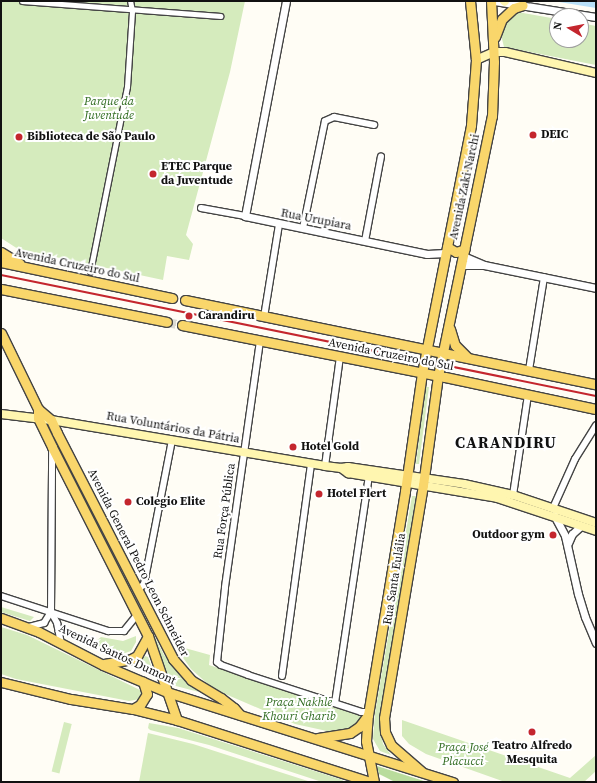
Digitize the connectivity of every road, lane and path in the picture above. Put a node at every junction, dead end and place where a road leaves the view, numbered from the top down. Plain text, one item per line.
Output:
1 (22, 1) edge
2 (130, 1) edge
3 (286, 1) edge
4 (470, 1) edge
5 (492, 1) edge
6 (504, 2) edge
7 (523, 5) junction
8 (132, 10) junction
9 (220, 16) dead end
10 (596, 17) edge
11 (494, 42) junction
12 (494, 52) junction
13 (476, 60) junction
14 (596, 73) edge
15 (374, 125) dead end
16 (381, 156) dead end
17 (201, 208) dead end
18 (245, 216) junction
19 (279, 224) junction
20 (303, 228) junction
21 (365, 241) junction
22 (1, 252) edge
23 (445, 258) junction
24 (462, 261) junction
25 (1, 262) edge
26 (25, 267) junction
27 (90, 272) dead end
28 (544, 277) junction
29 (596, 288) edge
30 (1, 289) edge
31 (172, 298) dead end
32 (186, 300) dead end
33 (264, 317) junction
34 (450, 320) junction
35 (167, 322) tunnel mouth
36 (182, 325) tunnel mouth
37 (1, 332) edge
38 (260, 341) junction
39 (426, 350) junction
40 (443, 353) junction
41 (340, 357) junction
42 (469, 359) junction
43 (529, 370) junction
44 (422, 373) junction
45 (438, 376) junction
46 (596, 384) edge
47 (528, 395) junction
48 (38, 408) junction
49 (596, 409) edge
50 (1, 414) edge
51 (38, 418) junction
52 (51, 420) junction
53 (596, 426) edge
54 (172, 440) junction
55 (52, 448) junction
56 (245, 453) junction
57 (311, 464) junction
58 (325, 466) junction
59 (341, 468) junction
60 (369, 476) junction
61 (406, 478) junction
62 (423, 481) junction
63 (498, 494) junction
64 (513, 494) junction
65 (553, 508) junction
66 (555, 517) junction
67 (596, 523) edge
68 (581, 526) junction
69 (596, 531) edge
70 (568, 543) junction
71 (138, 590) junction
72 (1, 596) edge
73 (51, 612) junction
74 (137, 615) junction
75 (1, 618) edge
76 (28, 628) junction
77 (148, 636) junction
78 (61, 643) junction
79 (596, 643) edge
80 (103, 664) junction
81 (282, 676) dead end
82 (1, 682) edge
83 (143, 682) junction
84 (167, 692) junction
85 (335, 702) junction
86 (132, 709) junction
87 (369, 713) junction
88 (240, 716) junction
89 (177, 720) junction
90 (313, 738) junction
91 (368, 755) junction
92 (422, 772) junction
93 (370, 782) edge
94 (374, 782) edge
95 (453, 782) edge

1 - 8 street
2 - 8 street
3 - 18 street
4 - 13 main road, Avenida Zaki Narchi
5 - 6 street
5 - 11 main road, Avenida Zaki Narchi
6 - 7 street
7 - 10 street
7 - 11 main road
8 - 9 street
8 - 27 street
11 - 12 main road, Avenida Zaki Narchi
12 - 13 main road
12 - 14 main road
12 - 24 main road, Avenida Zaki Narchi
13 - 23 main road, Avenida Zaki Narchi
15 - 20 street
16 - 21 street
17 - 18 street, Rua Urupiara
18 - 19 street, Rua Urupiara
19 - 20 street, Rua Urupiara
19 - 33 street
20 - 21 street, Rua Urupiara
21 - 23 street, Rua Urupiara
22 - 26 main road
23 - 24 main road
23 - 24 main road
23 - 39 main road, Avenida Zaki Narchi
24 - 28 street
24 - 34 main road, Avenida Zaki Narchi
25 - 26 main road, Avenida Cruzeiro do Sul
26 - 31 main road, Avenida Cruzeiro do Sul
28 - 29 street
28 - 43 street
30 - 35 main road
32 - 33 main road, Avenida Cruzeiro do Sul
33 - 39 main road, Avenida Cruzeiro do Sul
34 - 40 main road, Avenida Zaki Narchi
34 - 42 main road
36 - 38 main road, Avenida Cruzeiro do Sul
37 - 48 main road
38 - 41 main road, Avenida Cruzeiro do Sul
38 - 56 street, Rua Força Pública
39 - 40 main road, Avenida Cruzeiro do Sul
39 - 44 main road, Avenida Zaki Narchi
40 - 42 main road, Avenida Cruzeiro do Sul
40 - 45 main road, Avenida Zaki Narchi
41 - 44 main road, Avenida Cruzeiro do Sul
41 - 58 street
42 - 43 main road, Avenida Cruzeiro do Sul
43 - 46 main road, Avenida Cruzeiro do Sul
44 - 45 main road, Avenida Cruzeiro do Sul
44 - 61 main road, Rua Santa Eulália
45 - 47 main road, Avenida Cruzeiro do Sul
45 - 62 main road, Rua Santa Eulália
47 - 49 main road, Avenida Cruzeiro do Sul
47 - 64 street
48 - 51 main road
48 - 52 main road
50 - 51 main road, Rua Voluntários da Pátria
51 - 52 main road, Rua Voluntários da Pátria
51 - 55 main road, Avenida General Pedro Leon Schneider
52 - 54 main road, Rua Voluntários da Pátria
52 - 71 main road, Avenida General Pedro Leon Schneider
53 - 65 street
54 - 56 main road, Rua Voluntários da Pátria
54 - 71 street
55 - 73 street
55 - 74 main road, Avenida General Pedro Leon Schneider
56 - 57 main road, Rua Voluntários da Pátria
56 - 85 street, Rua Força Pública
57 - 58 main road, Rua Voluntários da Pátria
57 - 81 street
58 - 59 main road, Rua Voluntários da Pátria
59 - 60 main road, Rua Voluntários da Pátria
59 - 61 main road, Rua Voluntários da Pátria
60 - 61 main road, Rua Voluntários da Pátria
60 - 85 street
61 - 62 main road, Rua Voluntários da Pátria
61 - 87 main road, Rua Santa Eulália
62 - 63 main road, Rua Voluntários da Pátria
62 - 92 main road, Rua Santa Eulália
63 - 64 main road, Rua Voluntários da Pátria
63 - 66 main road, Rua Voluntários da Pátria
64 - 65 main road, Rua Voluntários da Pátria
65 - 66 street
65 - 67 main road, Rua Voluntários da Pátria
66 - 68 main road, Rua Voluntários da Pátria
66 - 70 street
68 - 69 main road, Rua Voluntários da Pátria
68 - 70 street
70 - 79 street
71 - 88 main road, Avenida General Pedro Leon Schneider
72 - 73 street, Avenida Santos Dumont
73 - 74 street, Avenida Santos Dumont
73 - 76 street
73 - 78 street
74 - 77 main road, Avenida General Pedro Leon Schneider
75 - 76 main road, Avenida Santos Dumont
76 - 78 main road, Avenida Santos Dumont
77 - 80 main road
77 - 84 main road, Avenida General Pedro Leon Schneider
78 - 80 main road, Avenida Santos Dumont
80 - 83 main road, Avenida Santos Dumont
82 - 86 main road
83 - 84 main road, Avenida Santos Dumont
83 - 86 main road
84 - 88 main road, Avenida Santos Dumont
84 - 89 main road, Avenida General Pedro Leon Schneider
85 - 87 street
86 - 89 main road
87 - 90 main road
87 - 91 main road, Rua Santa Eulália
88 - 90 main road, Avenida Santos Dumont
89 - 93 main road
90 - 91 main road, Avenida Santos Dumont
91 - 92 main road, Avenida Santos Dumont
91 - 94 main road, Rua Santa Eulália
92 - 95 main road, Avenida Santos Dumont

